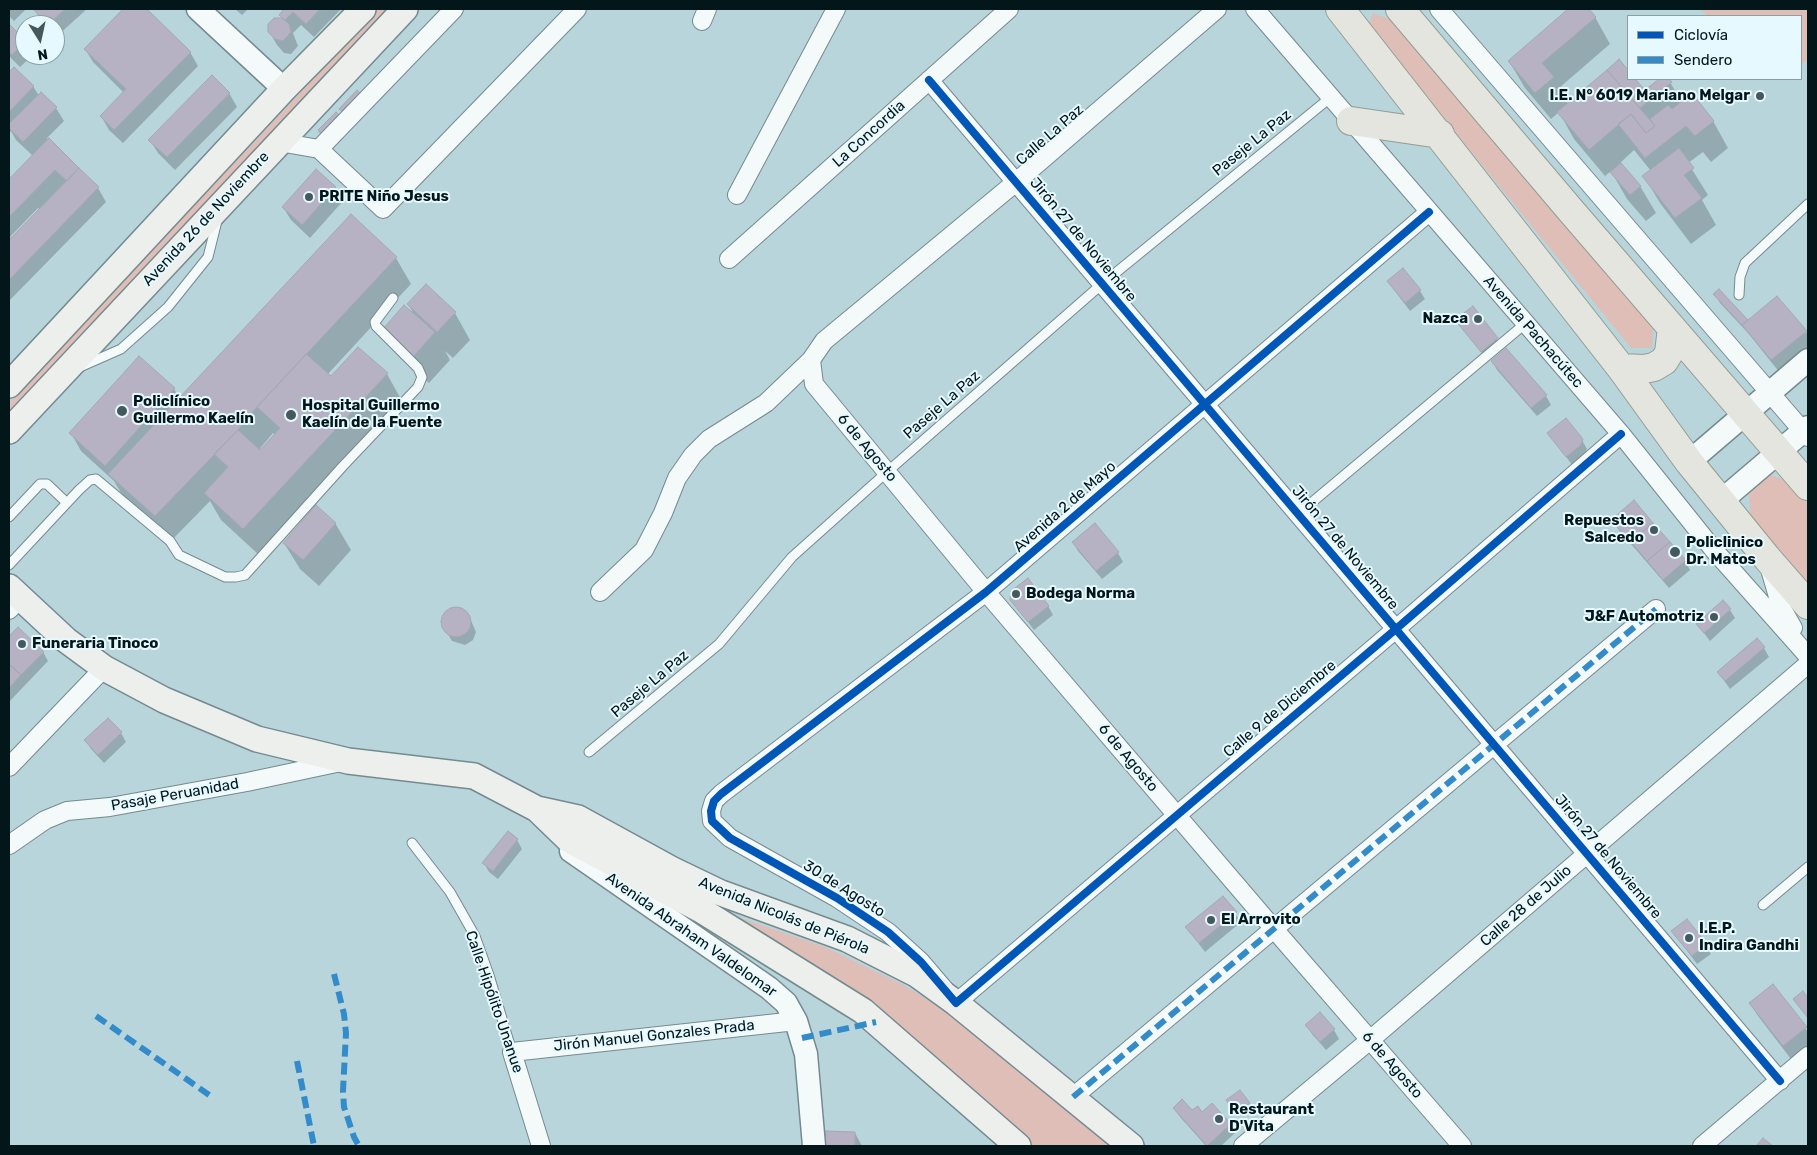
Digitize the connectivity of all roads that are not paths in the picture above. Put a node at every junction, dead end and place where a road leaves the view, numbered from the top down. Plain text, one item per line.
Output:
1 (198, 9) edge
2 (363, 9) edge
3 (405, 9) edge
4 (454, 9) edge
5 (577, 9) edge
6 (836, 9) edge
7 (1009, 9) edge
8 (1217, 9) edge
9 (1255, 9) edge
10 (1340, 9) edge
11 (1400, 9) edge
12 (1439, 9) edge
13 (929, 80) junction
14 (284, 89) junction
15 (1331, 97) junction
16 (1351, 121) junction
17 (1440, 134) junction
18 (279, 142) junction
19 (319, 150) junction
20 (1016, 182) junction
21 (737, 195) dead end
22 (1808, 204) edge
23 (1430, 212) junction
24 (729, 259) dead end
25 (1102, 284) junction
26 (1740, 295) dead end
27 (393, 298) dead end
28 (1526, 323) junction
29 (1672, 328) junction
30 (811, 360) junction
31 (1808, 360) edge
32 (1622, 368) junction
33 (9, 385) edge
34 (1770, 392) junction
35 (1205, 404) junction
36 (1745, 414) junction
37 (9, 431) edge
38 (1807, 432) edge
39 (1621, 434) junction
40 (1779, 451) junction
41 (1689, 462) junction
42 (887, 472) junction
43 (1808, 486) edge
44 (1721, 501) junction
45 (67, 503) junction
46 (1298, 514) junction
47 (9, 517) edge
48 (1767, 558) junction
49 (9, 565) edge
50 (600, 592) dead end
51 (986, 592) junction
52 (13, 598) edge
53 (1808, 605) edge
54 (1656, 609) dead end
55 (1396, 629) junction
56 (1808, 655) edge
57 (1808, 664) edge
58 (104, 668) junction
59 (1494, 744) junction
60 (589, 752) dead end
61 (348, 761) junction
62 (9, 767) edge
63 (504, 792) junction
64 (537, 809) junction
65 (710, 811) joint
66 (1176, 815) junction
67 (412, 843) dead end
68 (9, 845) edge
69 (1587, 854) junction
70 (1808, 867) edge
71 (1762, 905) dead end
72 (1274, 929) junction
73 (956, 1003) junction
74 (796, 1020) junction
75 (1370, 1040) junction
76 (512, 1052) junction
77 (1808, 1056) edge
78 (1780, 1080) junction
79 (1073, 1098) junction
80 (541, 1146) edge
81 (814, 1146) edge
82 (1018, 1146) edge
83 (1131, 1146) edge
84 (1243, 1146) edge
85 (1462, 1146) edge
86 (1702, 1146) edge

1 - 14 street
2 - 14 main road, Avenida 26 de Noviembre
3 - 18 main road, Avenida 26 de Noviembre
4 - 19 street
5 - 19 street
6 - 21 street
7 - 13 street, La Concordia
8 - 20 street, Calle La Paz
9 - 15 street, Avenida Pachacútec
10 - 17 main road
11 - 29 main road
12 - 34 street
13 - 20 street, Jirón 27 de Noviembre
13 - 24 street, La Concordia
14 - 33 main road, Avenida 26 de Noviembre
15 - 16 street, Avenida Pachacútec
15 - 25 lane, Paseje La Paz
16 - 17 main road
16 - 23 street, Avenida Pachacútec
17 - 32 main road
18 - 19 street
18 - 37 main road, Avenida 26 de Noviembre
20 - 25 street, Jirón 27 de Noviembre
20 - 30 street, Calle La Paz
22 - 26 lane
23 - 28 street, Avenida Pachacútec
23 - 35 street, Avenida 2 de Mayo
25 - 35 street, Jirón 27 de Noviembre
25 - 42 lane, Paseje La Paz
27 - 45 lane
28 - 39 street, Avenida Pachacútec
28 - 46 lane
29 - 32 main road
29 - 36 main road
30 - 42 street, 6 de Agosto
30 - 50 street, Calle La Paz
31 - 34 street
32 - 41 main road
34 - 36 street
34 - 38 street
35 - 46 street, Jirón 27 de Noviembre
35 - 51 street, Avenida 2 de Mayo
36 - 40 main road
36 - 41 street
38 - 40 street
39 - 55 street, Calle 9 de Diciembre
39 - 56 street, Avenida Pachacútec
40 - 43 main road
40 - 44 street
41 - 44 main road
42 - 51 street, 6 de Agosto
42 - 60 lane, Paseje La Paz
44 - 48 main road
45 - 47 lane
45 - 49 lane
46 - 55 street, Jirón 27 de Noviembre
48 - 53 main road
48 - 56 street
51 - 65 street, Avenida 2 de Mayo
51 - 66 street, 6 de Agosto
52 - 58 main road, Avenida Nicolás de Piérola
54 - 59 street
55 - 59 street, Jirón 27 de Noviembre
55 - 66 street, Calle 9 de Diciembre
57 - 69 street, Calle 28 de Julio
58 - 61 main road, Avenida Nicolás de Piérola
58 - 62 street
59 - 69 street, Jirón 27 de Noviembre
59 - 72 street
61 - 63 main road, Avenida Nicolás de Piérola
61 - 68 street, Pasaje Peruanidad
63 - 64 main road, Avenida Nicolás de Piérola
63 - 74 street, Avenida Abraham Valdelomar
64 - 73 main road, Avenida Nicolás de Piérola
64 - 82 main road, Avenida Nicolás de Piérola
65 - 73 street, 30 de Agosto
66 - 72 street, 6 de Agosto
66 - 73 street, Calle 9 de Diciembre
67 - 76 lane, Calle Hipólito Unanue
69 - 75 street, Calle 28 de Julio
69 - 78 street, Jirón 27 de Noviembre
70 - 71 lane
72 - 75 street, 6 de Agosto
72 - 79 street
73 - 79 main road, Avenida Nicolás de Piérola
74 - 76 street, Jirón Manuel Gonzales Prada
74 - 81 street, Avenida Abraham Valdelomar
75 - 84 street, Calle 28 de Julio
75 - 85 street, 6 de Agosto
76 - 80 street, Calle Hipólito Unanue
77 - 78 street
78 - 86 street
79 - 83 main road, Avenida Nicolás de Piérola

